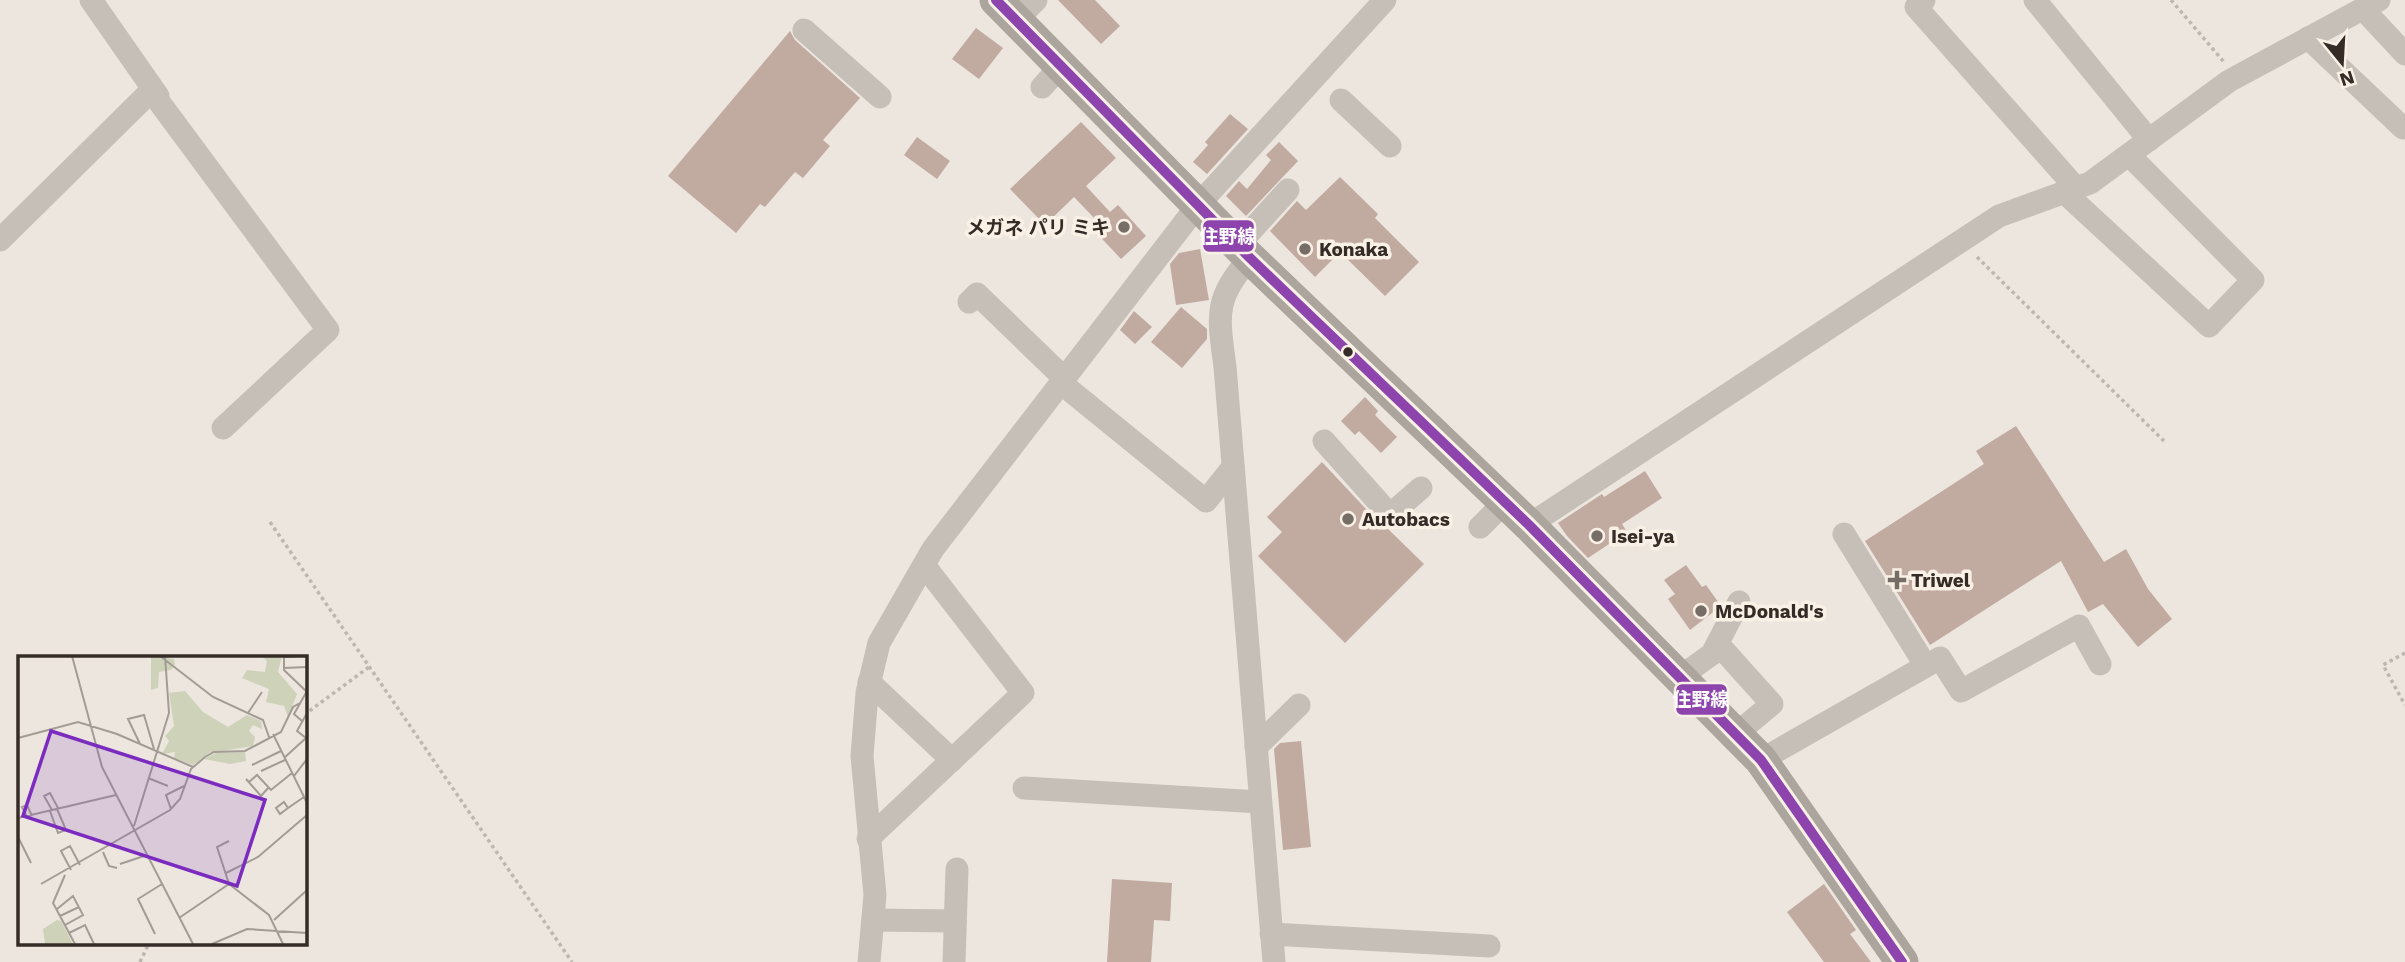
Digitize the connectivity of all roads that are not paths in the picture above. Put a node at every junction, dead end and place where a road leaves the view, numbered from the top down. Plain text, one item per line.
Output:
1 (91, 0) edge
2 (1385, 0) edge
3 (1924, 0) edge
4 (2035, 0) edge
5 (2371, 4) edge
6 (1016, 7) edge
7 (804, 30) dead end
8 (2308, 38) junction
9 (2405, 54) edge
10 (151, 91) junction
11 (880, 97) dead end
12 (1347, 115) dead end
13 (2405, 125) edge
14 (2149, 140) junction
15 (1390, 146) dead end
16 (2129, 155) junction
17 (1288, 190) dead end
18 (2070, 190) junction
19 (1198, 205) junction
20 (0, 240) edge
21 (1244, 251) junction
22 (969, 302) dead end
23 (1062, 381) junction
24 (223, 428) dead end
25 (1324, 441) dead end
26 (1233, 467) junction
27 (1421, 488) dead end
28 (1506, 502) junction
29 (1529, 525) junction
30 (1480, 527) dead end
31 (1844, 534) dead end
32 (924, 565) junction
33 (1739, 602) dead end
34 (1718, 644) junction
35 (1919, 655) dead end
36 (2099, 664) dead end
37 (1680, 677) junction
38 (869, 682) junction
39 (1299, 705) dead end
40 (1736, 734) junction
41 (1256, 747) junction
42 (952, 760) junction
43 (1761, 760) junction
44 (1024, 788) dead end
45 (1261, 802) junction
46 (869, 839) junction
47 (957, 869) dead end
48 (873, 920) junction
49 (955, 921) junction
50 (1271, 934) junction
51 (1489, 946) dead end
52 (869, 962) edge
53 (954, 962) edge
54 (1274, 962) edge
55 (1902, 962) edge

1 - 10 street
2 - 19 street
3 - 18 street
4 - 14 street
5 - 8 street
5 - 9 street
6 - 19 highway
7 - 11 street
8 - 13 street
8 - 14 street
10 - 20 street
10 - 24 street
12 - 15 street
14 - 16 street
16 - 18 street
16 - 18 street
17 - 21 street
18 - 29 street
19 - 21 highway
19 - 23 street
21 - 26 street
21 - 28 highway
22 - 23 street
23 - 26 street
23 - 32 street
25 - 27 street
26 - 41 street
28 - 29 highway
28 - 30 street
29 - 37 highway
31 - 35 street
32 - 38 street
32 - 42 street
33 - 34 street
34 - 37 street
34 - 40 street
36 - 43 street
37 - 40 highway
38 - 42 street
38 - 46 street
39 - 41 street
40 - 43 highway
41 - 45 street
42 - 46 street
43 - 55 highway
44 - 45 street
45 - 50 street
46 - 48 street
47 - 49 street
48 - 49 street
48 - 52 street
49 - 53 street
50 - 51 street
50 - 54 street

